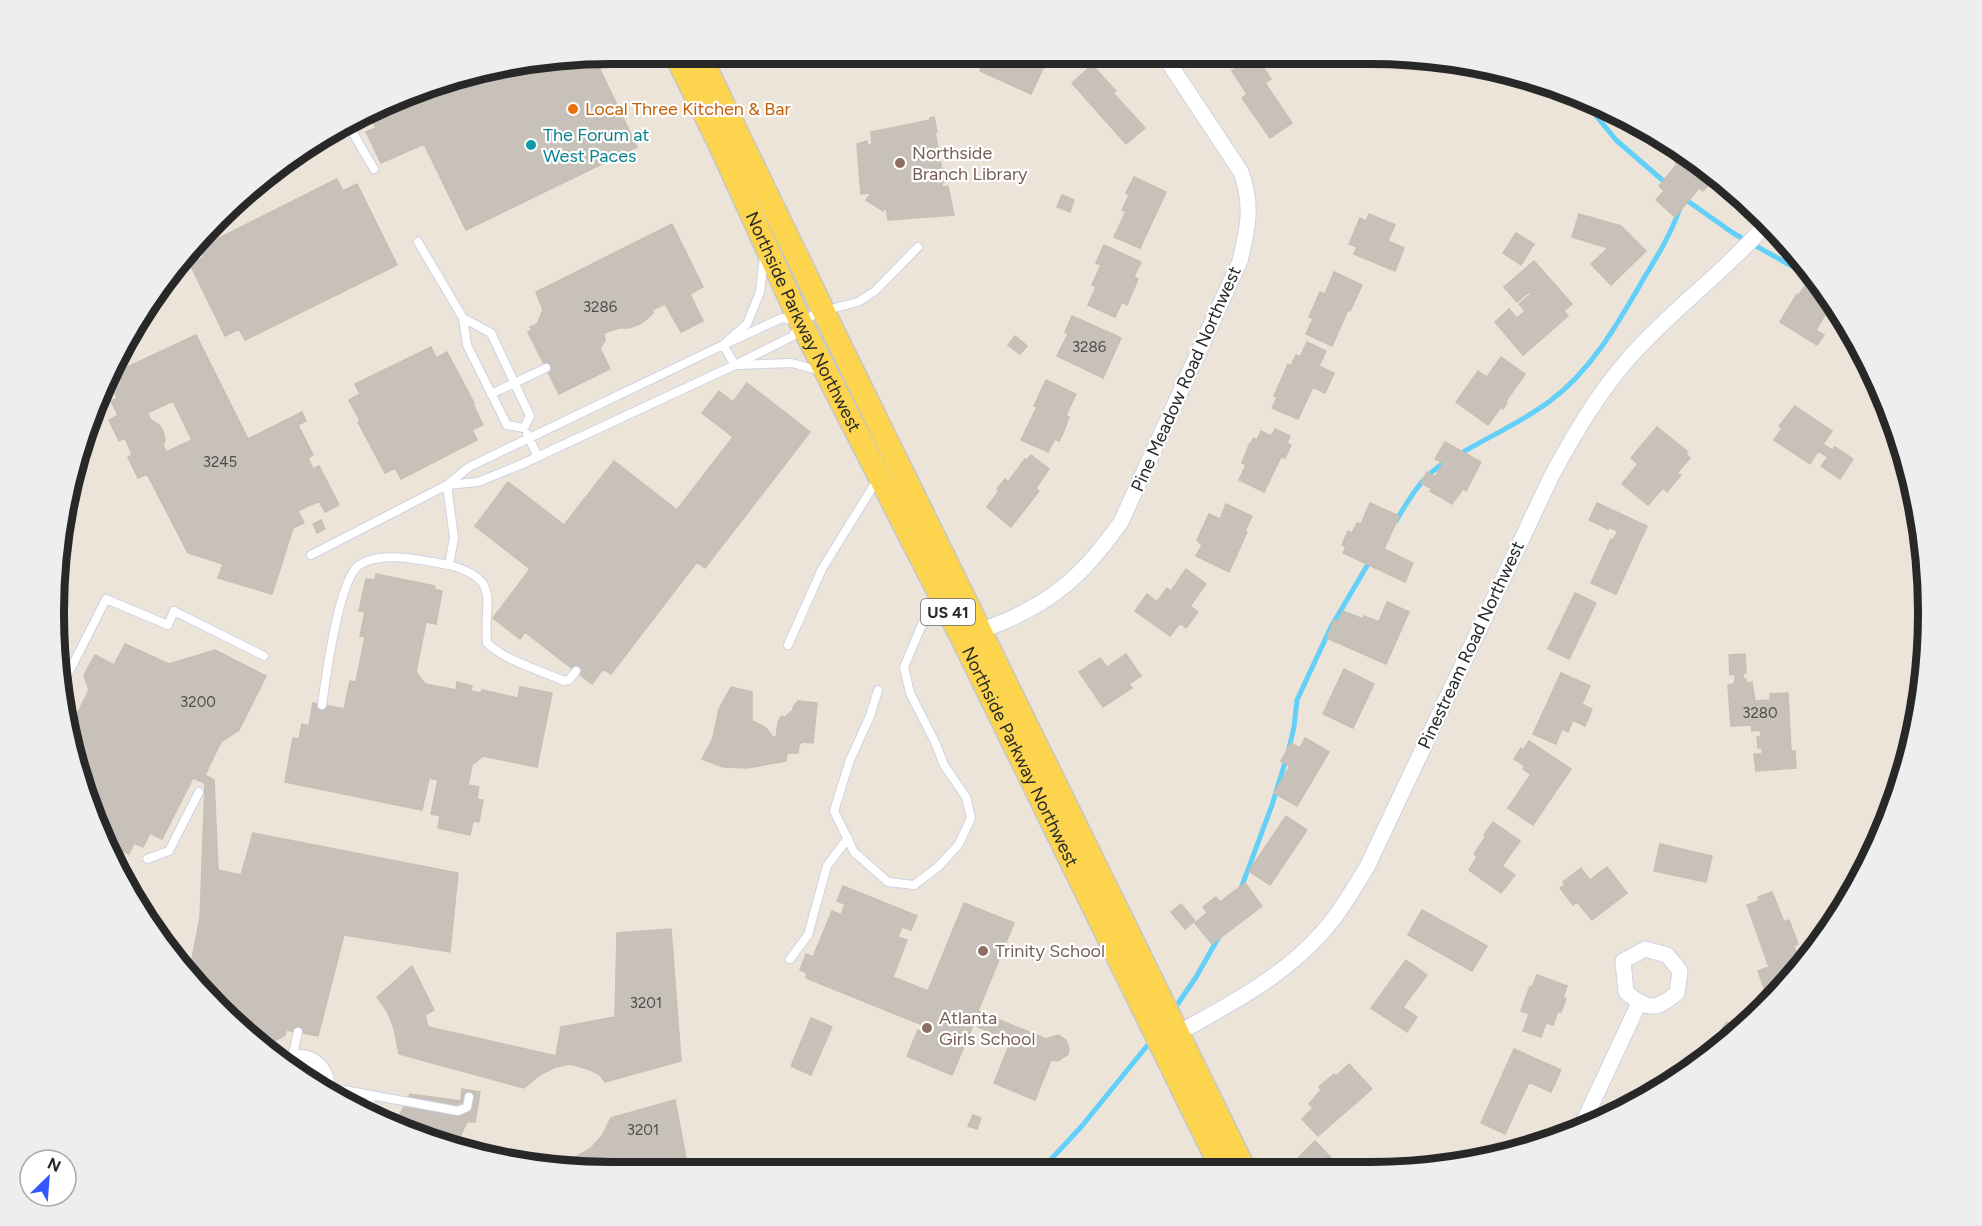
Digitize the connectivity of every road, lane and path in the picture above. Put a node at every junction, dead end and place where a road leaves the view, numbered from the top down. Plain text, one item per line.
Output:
1 (680, 64) edge
2 (704, 64) edge
3 (1170, 64) edge
4 (353, 133) dead end
5 (374, 169) dead end
6 (1761, 230) edge
7 (418, 242) dead end
8 (765, 245) junction
9 (918, 247) dead end
10 (823, 311) junction
11 (463, 318) junction
12 (800, 321) junction
13 (723, 345) junction
14 (735, 365) junction
15 (546, 368) dead end
16 (827, 374) junction
17 (514, 383) junction
18 (491, 394) junction
19 (524, 428) junction
20 (529, 438) junction
21 (538, 457) junction
22 (879, 476) junction
23 (447, 486) junction
24 (311, 555) dead end
25 (449, 565) junction
26 (937, 590) junction
27 (971, 634) junction
28 (788, 645) dead end
29 (264, 656) dead end
30 (576, 672) dead end
31 (68, 674) edge
32 (878, 690) dead end
33 (322, 705) dead end
34 (199, 792) dead end
35 (848, 838) junction
36 (147, 859) dead end
37 (790, 959) dead end
38 (1639, 1003) dead end
39 (298, 1032) dead end
40 (1169, 1038) junction
41 (289, 1055) edge
42 (294, 1058) edge
43 (325, 1080) edge
44 (342, 1090) edge
45 (373, 1095) junction
46 (469, 1097) dead end
47 (369, 1104) edge
48 (1586, 1117) edge
49 (1219, 1162) edge
50 (1240, 1162) edge

1 - 8 main road, Northside Parkway Northwest / US 41
2 - 10 main road, Northside Parkway Northwest / US 41
3 - 27 street, Pine Meadow Road Northwest
4 - 5 lane
6 - 40 street, Pinestream Road Northwest
7 - 11 lane
8 - 12 main road, Northside Parkway Northwest / US 41
8 - 13 lane
9 - 10 lane
10 - 12 lane
10 - 27 main road, Northside Parkway Northwest / US 41
11 - 17 lane
11 - 18 lane
12 - 13 lane
12 - 14 lane
12 - 16 main road, Northside Parkway Northwest / US 41
13 - 14 lane
13 - 20 lane
14 - 16 lane
14 - 21 lane
15 - 17 lane
16 - 22 main road, Northside Parkway Northwest / US 41
17 - 18 lane
17 - 19 lane
18 - 19 lane
19 - 20 lane
20 - 21 lane
20 - 23 lane
21 - 23 lane
22 - 26 main road, Northside Parkway Northwest / US 41
22 - 28 lane
23 - 24 lane
23 - 25 lane
25 - 30 lane
25 - 33 lane
26 - 27 main road, Northside Parkway Northwest / US 41
26 - 35 lane
27 - 40 main road, Northside Parkway Northwest / US 41
29 - 31 lane
32 - 35 lane
34 - 36 lane
35 - 37 lane
38 - 48 street
39 - 41 lane
40 - 49 main road, Northside Parkway Northwest / US 41
40 - 50 main road, Northside Parkway Northwest / US 41
42 - 43 street
44 - 45 lane
45 - 46 lane
45 - 47 lane

